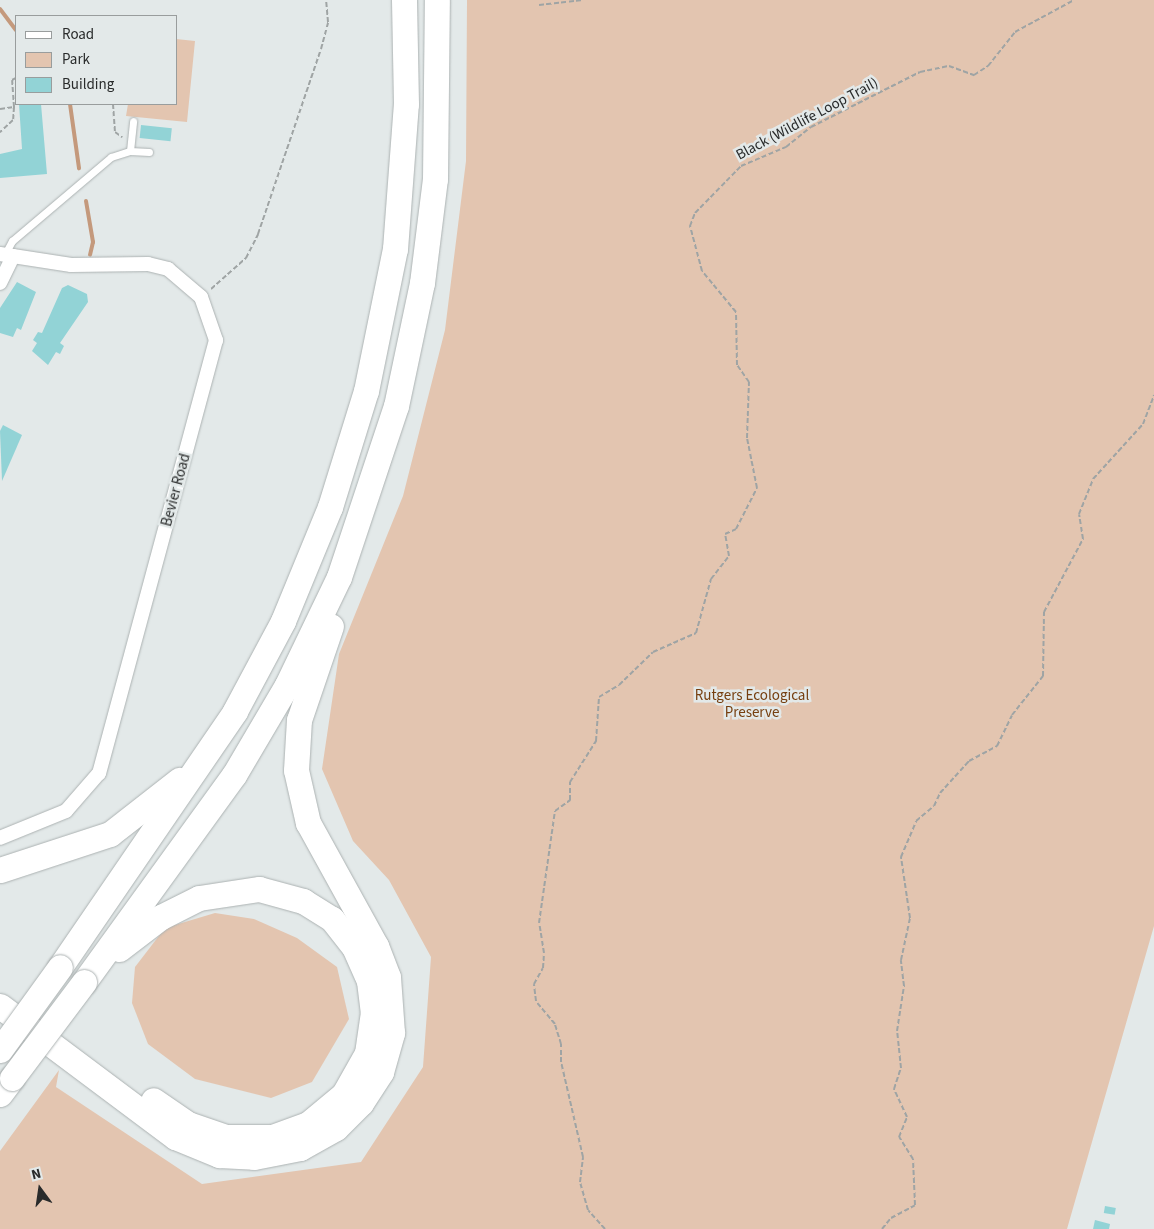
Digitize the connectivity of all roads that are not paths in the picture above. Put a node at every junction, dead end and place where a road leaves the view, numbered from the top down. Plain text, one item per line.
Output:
1 (404, 0) edge
2 (437, 0) edge
3 (444, 0) edge
4 (438, 30) junction
5 (133, 121) dead end
6 (130, 151) junction
7 (148, 152) dead end
8 (6, 255) edge
9 (0, 283) edge
10 (339, 577) junction
11 (212, 749) junction
12 (0, 838) edge
13 (0, 870) edge
14 (87, 978) junction
15 (0, 987) edge
16 (0, 1006) edge
17 (0, 1050) edge
18 (6, 1086) edge

1 - 11 highway
2 - 4 highway
3 - 4 highway
4 - 10 highway
5 - 6 lane
6 - 7 lane
6 - 8 lane
8 - 9 street
8 - 12 street, Bevier Road
10 - 14 highway
10 - 16 highway
11 - 13 highway
11 - 17 highway, bridge
14 - 15 highway
14 - 18 highway, bridge

